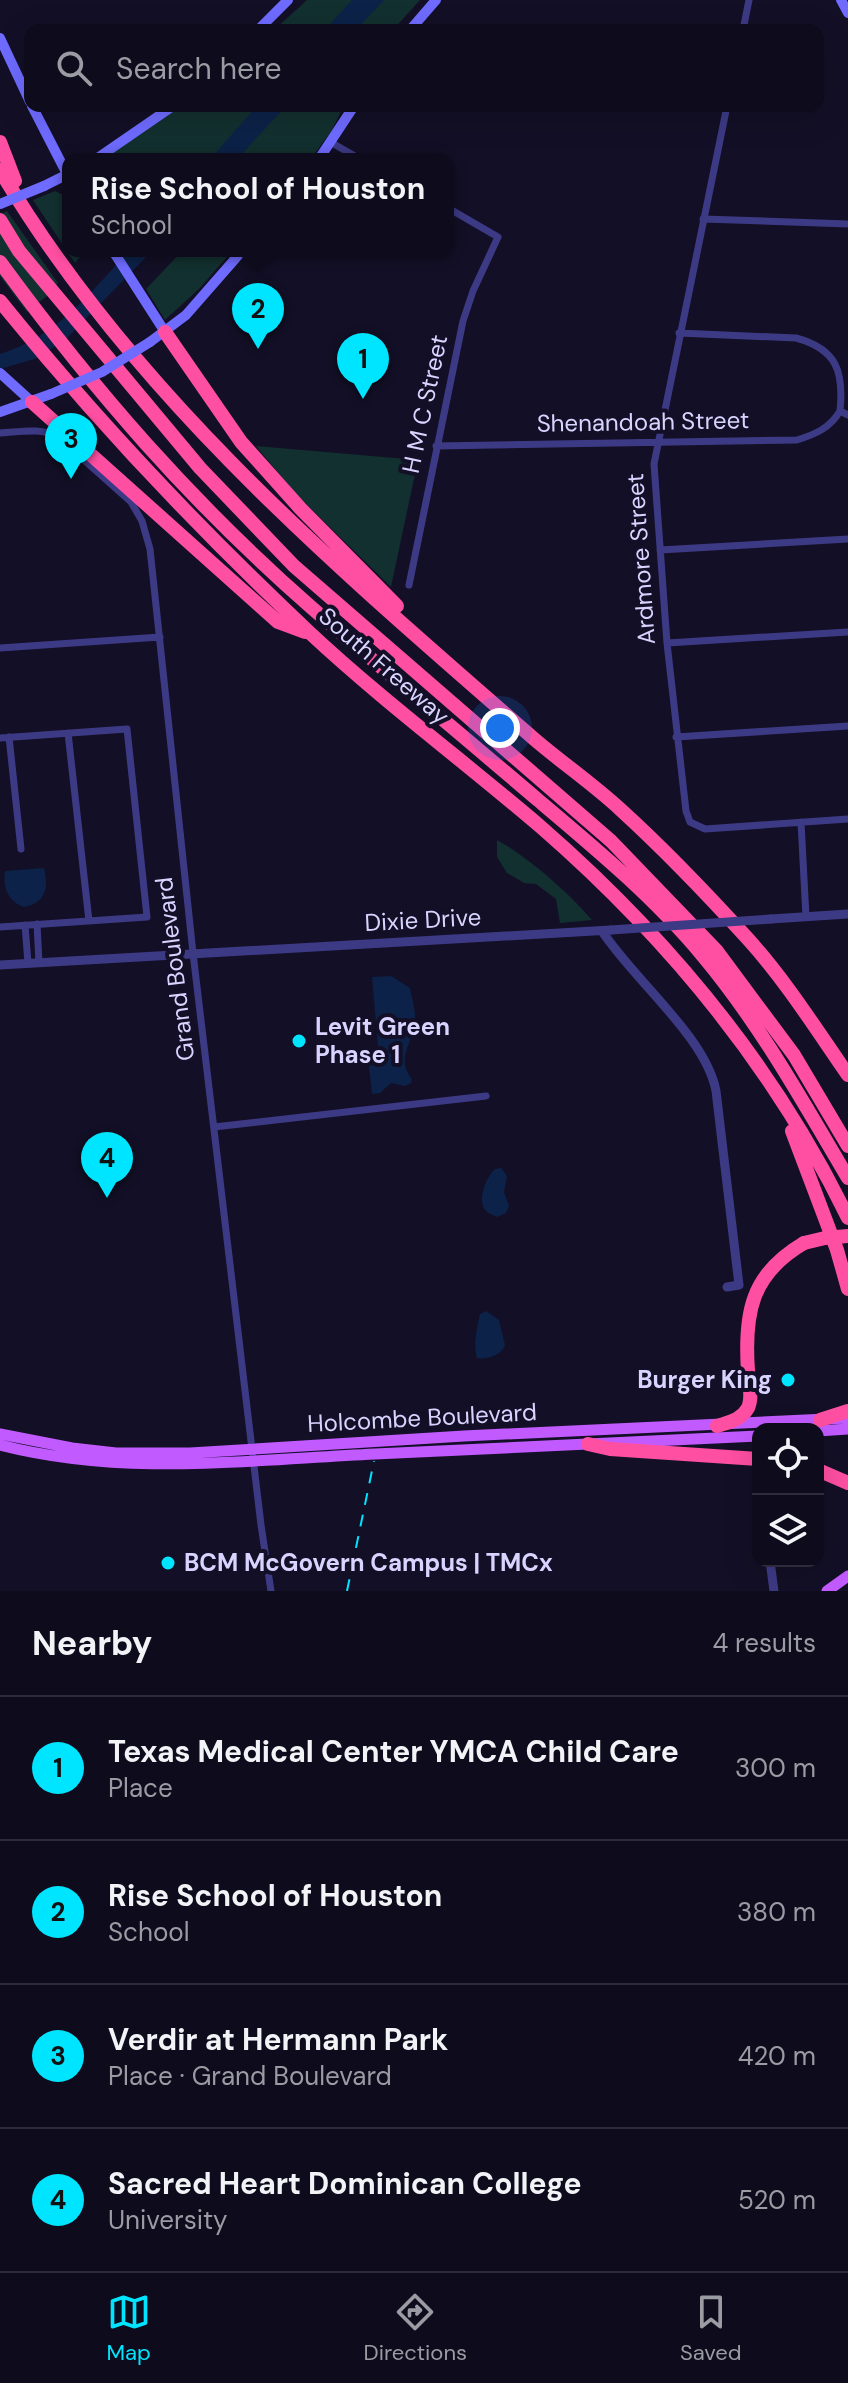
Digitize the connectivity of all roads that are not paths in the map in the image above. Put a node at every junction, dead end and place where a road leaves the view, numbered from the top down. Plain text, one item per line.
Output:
1 (288, 0) edge
2 (436, 0) edge
3 (749, 0) edge
4 (841, 0) edge
5 (848, 13) edge
6 (264, 24) edge
7 (415, 24) edge
8 (744, 24) edge
9 (0, 38) edge
10 (24, 89) edge
11 (35, 112) edge
12 (164, 112) edge
13 (350, 112) edge
14 (726, 112) edge
15 (0, 142) edge
16 (332, 143) junction
17 (105, 153) edge
18 (324, 153) edge
19 (350, 153) edge
20 (62, 163) edge
21 (0, 170) edge
22 (62, 178) edge
23 (0, 204) edge
24 (454, 211) edge
25 (29, 219) junction
26 (703, 219) junction
27 (0, 220) edge
28 (848, 224) edge
29 (117, 257) edge
30 (237, 257) edge
31 (0, 262) edge
32 (0, 301) edge
33 (165, 332) junction
34 (679, 333) junction
35 (0, 373) edge
36 (32, 402) junction
37 (0, 412) edge
38 (844, 413) edge
39 (0, 433) edge
40 (657, 443) junction
41 (436, 446) junction
42 (848, 539) edge
43 (660, 550) junction
44 (409, 585) dead end
45 (848, 632) edge
46 (311, 634) junction
47 (160, 637) junction
48 (667, 643) junction
49 (0, 648) edge
50 (476, 686) junction
51 (848, 726) edge
52 (68, 733) junction
53 (676, 737) junction
54 (4, 738) edge
55 (848, 819) edge
56 (801, 822) junction
57 (21, 849) dead end
58 (848, 914) edge
59 (806, 917) junction
60 (89, 921) junction
61 (37, 924) junction
62 (25, 925) junction
63 (0, 927) edge
64 (606, 931) junction
65 (193, 953) junction
66 (28, 963) junction
67 (39, 963) junction
68 (0, 965) edge
69 (848, 1075) edge
70 (486, 1096) dead end
71 (779, 1097) junction
72 (214, 1127) junction
73 (848, 1146) edge
74 (848, 1178) edge
75 (848, 1218) edge
76 (848, 1236) edge
77 (727, 1287) dead end
78 (848, 1289) edge
79 (848, 1411) edge
80 (848, 1418) edge
81 (824, 1423) edge
82 (824, 1425) edge
83 (717, 1426) junction
84 (752, 1426) edge
85 (824, 1427) edge
86 (845, 1430) edge
87 (0, 1434) edge
88 (752, 1436) edge
89 (588, 1444) junction
90 (0, 1445) edge
91 (253, 1455) junction
92 (752, 1459) edge
93 (824, 1473) edge
94 (848, 1483) edge
95 (771, 1567) edge
96 (848, 1576) edge
97 (271, 1591) edge
98 (774, 1591) edge
99 (827, 1591) edge

1 - 6 main road
2 - 7 main road
3 - 8 street
4 - 5 main road
9 - 10 main road
11 - 20 main road
12 - 17 main road
13 - 16 main road
14 - 26 street, Ardmore Street
15 - 25 highway
16 - 18 main road
16 - 19 street
21 - 25 highway, South Freeway
22 - 23 main road, bridge
24 - 41 street, H M C Street
25 - 50 highway, South Freeway
26 - 28 street
26 - 34 street, Ardmore Street
27 - 73 highway
29 - 33 main road
30 - 33 main road
31 - 74 highway
32 - 46 highway, South Freeway
33 - 36 main road, bridge
33 - 50 highway
34 - 38 street
34 - 40 street, Ardmore Street
35 - 36 main road
36 - 37 main road
36 - 46 highway
38 - 40 street, Shenandoah Street
39 - 47 street, Grand Boulevard
40 - 41 street, Shenandoah Street
40 - 43 street, Ardmore Street
41 - 44 street, H M C Street
42 - 43 street
43 - 48 street, Ardmore Street
45 - 48 street
46 - 71 highway, South Freeway
47 - 49 street
47 - 65 street, Grand Boulevard
48 - 53 street, Ardmore Street
50 - 69 highway, South Freeway
51 - 53 street
52 - 54 street
52 - 60 street
52 - 60 street
53 - 56 street, Ardmore Street
54 - 57 street
55 - 56 street
56 - 59 street
58 - 59 street, Dixie Drive
59 - 64 street, Dixie Drive, bridge
60 - 61 street
61 - 62 street
61 - 67 street
62 - 63 street
62 - 66 street
64 - 65 street, Dixie Drive
64 - 77 street
65 - 67 street, Dixie Drive
65 - 72 street, Grand Boulevard
66 - 67 street, Dixie Drive
66 - 68 street, Dixie Drive
70 - 72 street
71 - 75 highway, South Freeway
71 - 78 highway
72 - 91 street, Grand Boulevard
76 - 83 highway, bridge
79 - 81 highway
80 - 82 main road, Holcombe Boulevard
83 - 84 main road, Holcombe Boulevard
83 - 91 main road, Holcombe Boulevard
85 - 86 main road, Holcombe Boulevard
87 - 91 main road, Holcombe Boulevard
88 - 89 main road, Holcombe Boulevard
89 - 91 main road, Holcombe Boulevard
89 - 92 highway
90 - 91 main road, Holcombe Boulevard
91 - 97 street, Grand Boulevard
93 - 94 highway
95 - 98 street
96 - 99 main road

